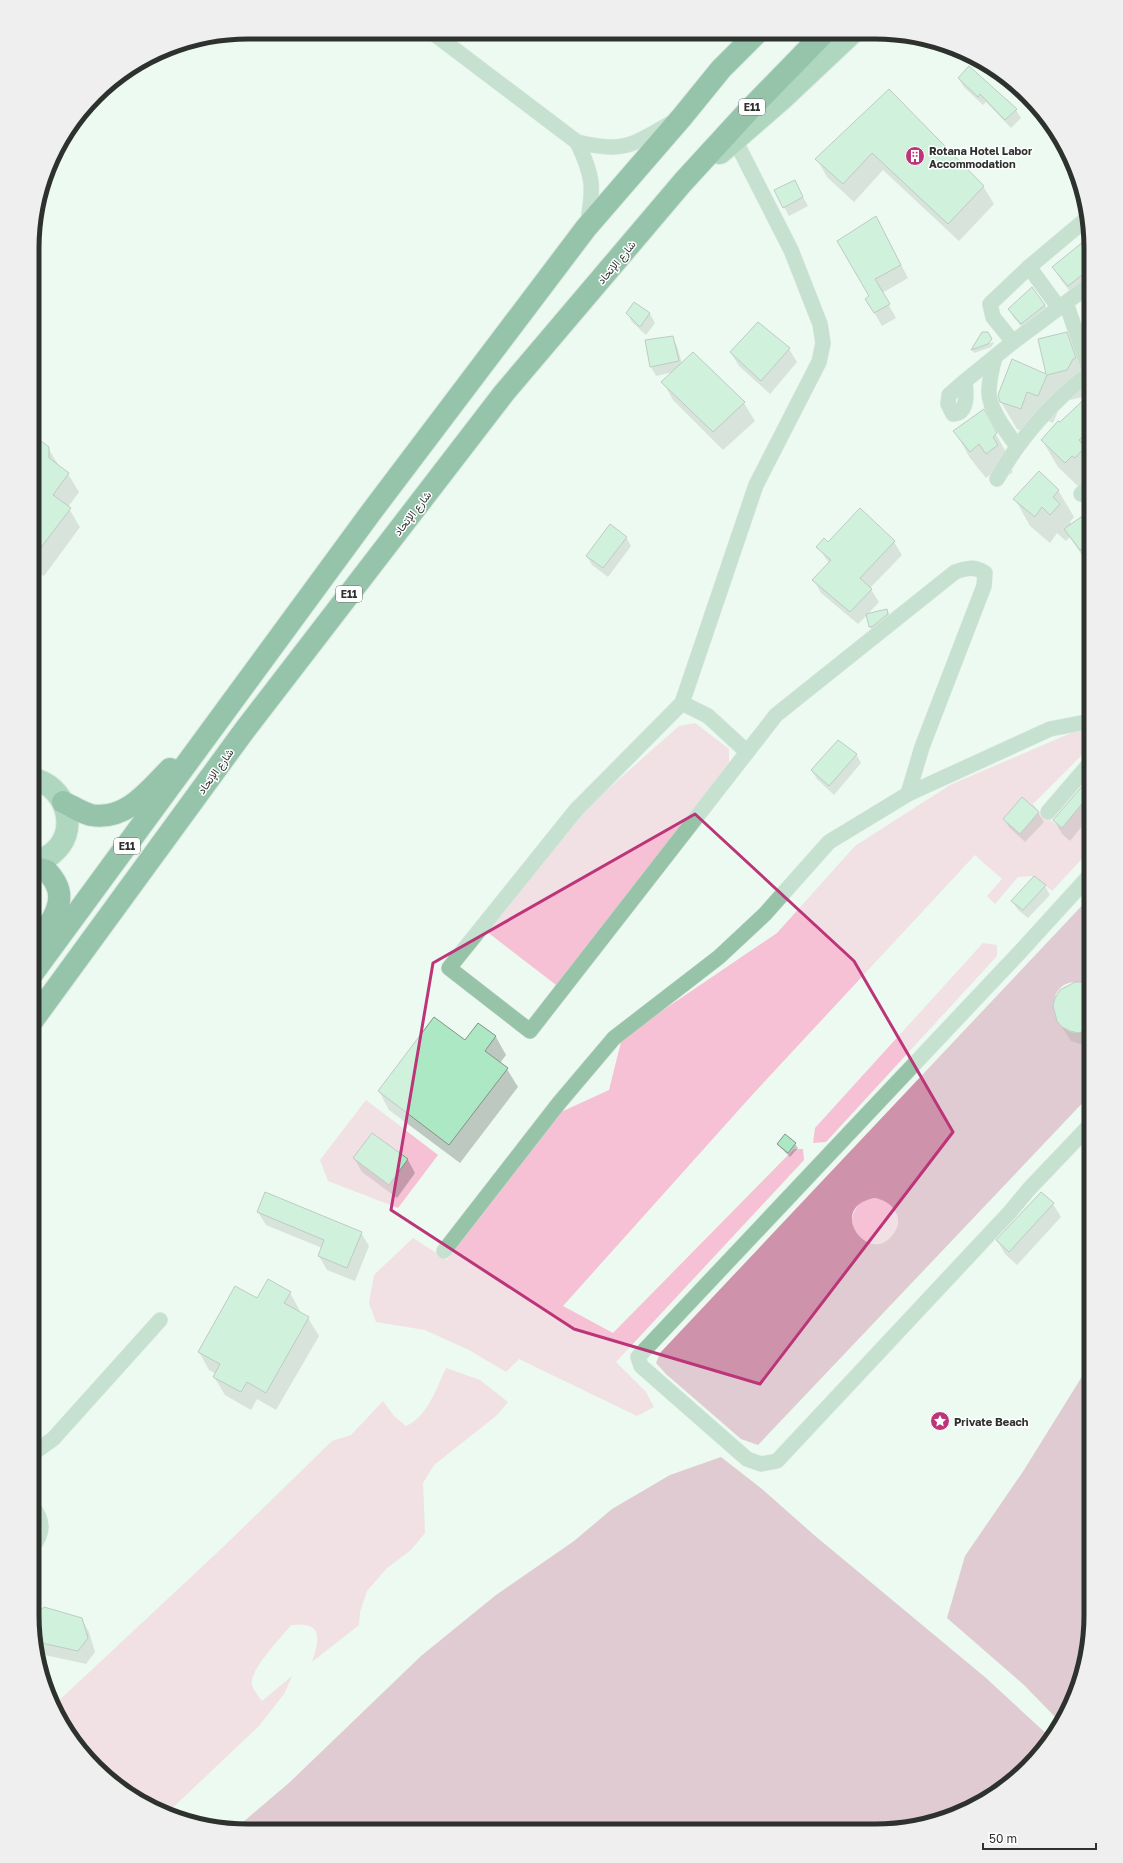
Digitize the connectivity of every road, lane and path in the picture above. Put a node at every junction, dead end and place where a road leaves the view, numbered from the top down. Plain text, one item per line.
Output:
1 (441, 39) edge
2 (752, 39) edge
3 (818, 39) edge
4 (846, 39) edge
5 (682, 117) junction
6 (735, 140) junction
7 (578, 142) junction
8 (683, 182) junction
9 (1082, 222) edge
10 (586, 228) junction
11 (1029, 267) junction
12 (1084, 290) edge
13 (1063, 306) junction
14 (1013, 342) junction
15 (994, 357) junction
16 (1084, 357) edge
17 (1084, 377) edge
18 (965, 381) dead end
19 (1017, 446) junction
20 (997, 479) dead end
21 (682, 703) junction
22 (220, 718) junction
23 (1084, 722) edge
24 (747, 752) junction
25 (1084, 770) edge
26 (39, 782) edge
27 (908, 794) junction
28 (63, 802) junction
29 (1048, 812) dead end
30 (39, 861) edge
31 (39, 869) edge
32 (1084, 882) edge
33 (39, 939) edge
34 (39, 966) edge
35 (39, 1012) edge
36 (1084, 1131) edge
37 (444, 1251) dead end
38 (160, 1320) dead end
39 (39, 1449) edge
40 (39, 1519) edge
41 (39, 1539) edge

1 - 7 street
2 - 5 highway, E11
3 - 8 highway, شارع الإتحاد / E11
4 - 6 street
5 - 7 street
5 - 10 highway, E11
6 - 8 street
6 - 21 street
7 - 10 street
8 - 35 highway, شارع الإتحاد / E11
9 - 11 street
10 - 22 highway, E11
11 - 13 street
11 - 14 street
12 - 13 street
13 - 14 street
13 - 16 street
14 - 15 street
15 - 18 street
15 - 19 street
17 - 19 street
19 - 20 street
21 - 24 street
21 - 24 street
22 - 28 highway
22 - 34 highway, E11
23 - 27 street
24 - 27 street
25 - 29 street
26 - 28 street
27 - 37 street
28 - 30 street
31 - 33 highway
32 - 36 street
38 - 39 street
40 - 41 street

